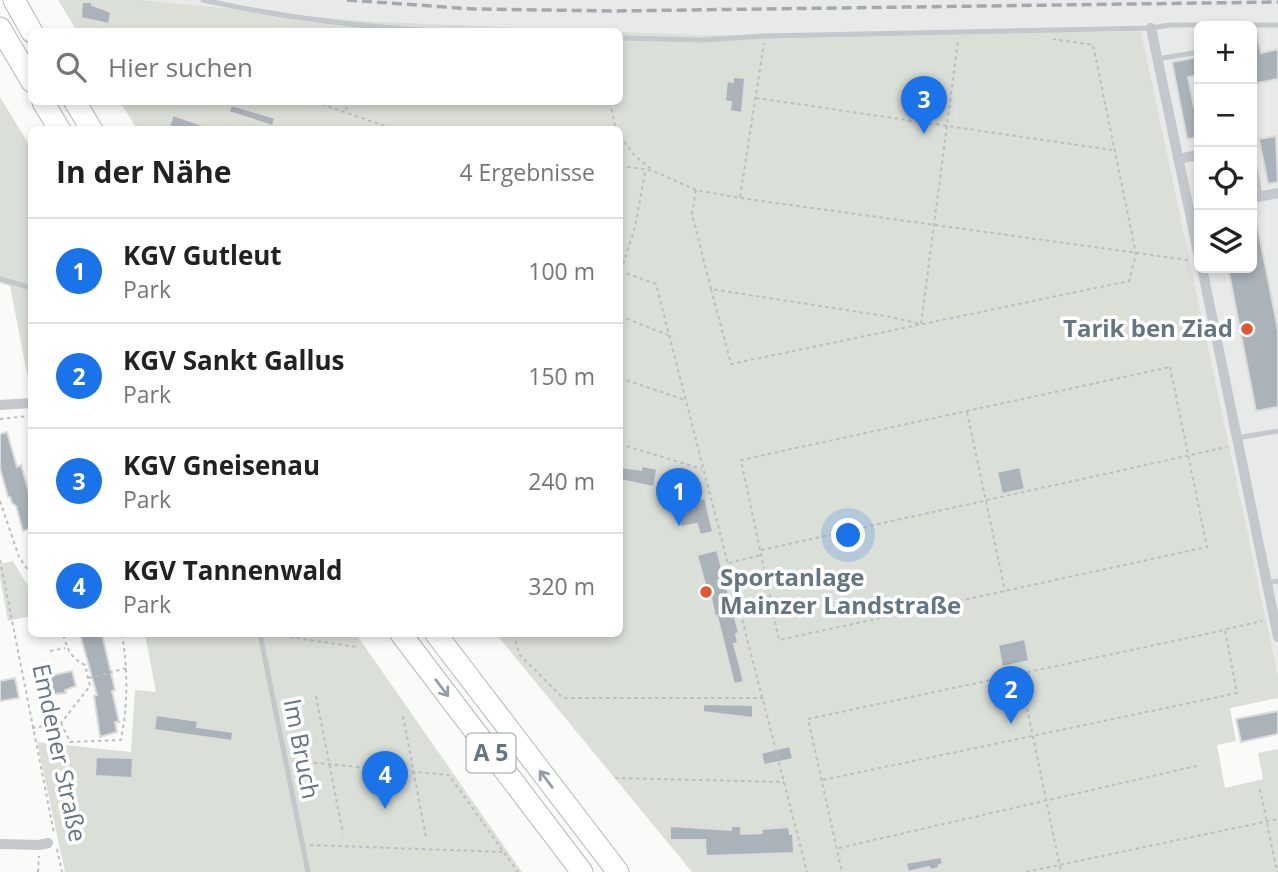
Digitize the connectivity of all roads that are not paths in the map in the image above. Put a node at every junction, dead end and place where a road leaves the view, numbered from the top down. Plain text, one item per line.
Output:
1 (14, 0) edge
2 (203, 0) edge
3 (1278, 25) edge
4 (0, 28) edge
5 (30, 28) edge
6 (406, 28) edge
7 (1151, 28) junction
8 (623, 38) edge
9 (1194, 53) edge
10 (1157, 59) junction
11 (28, 75) edge
12 (45, 105) edge
13 (77, 105) edge
14 (58, 126) edge
15 (90, 126) edge
16 (1194, 156) edge
17 (1178, 159) junction
18 (1257, 192) edge
19 (1278, 193) edge
20 (1194, 252) edge
21 (1203, 273) edge
22 (0, 279) edge
23 (28, 287) edge
24 (28, 403) edge
25 (0, 405) edge
26 (1278, 431) edge
27 (1238, 442) junction
28 (1272, 582) edge
29 (261, 637) edge
30 (403, 637) edge
31 (438, 637) edge
32 (1278, 637) edge
33 (49, 843) road end
34 (0, 844) edge
35 (308, 872) edge
36 (582, 872) edge
37 (618, 872) edge

1 - 5 highway
2 - 6 lane
3 - 7 lane
4 - 11 highway
7 - 8 lane
7 - 10 street
9 - 10 lane
10 - 17 street
12 - 14 highway
13 - 15 highway
16 - 17 street
17 - 20 street
18 - 19 street
21 - 27 street
22 - 23 lane
24 - 25 street
26 - 27 lane
27 - 28 street
28 - 32 street
29 - 35 lane, Im Bruch
30 -> 36 highway, A 5
37 -> 31 highway, A 5
33 - 34 street

